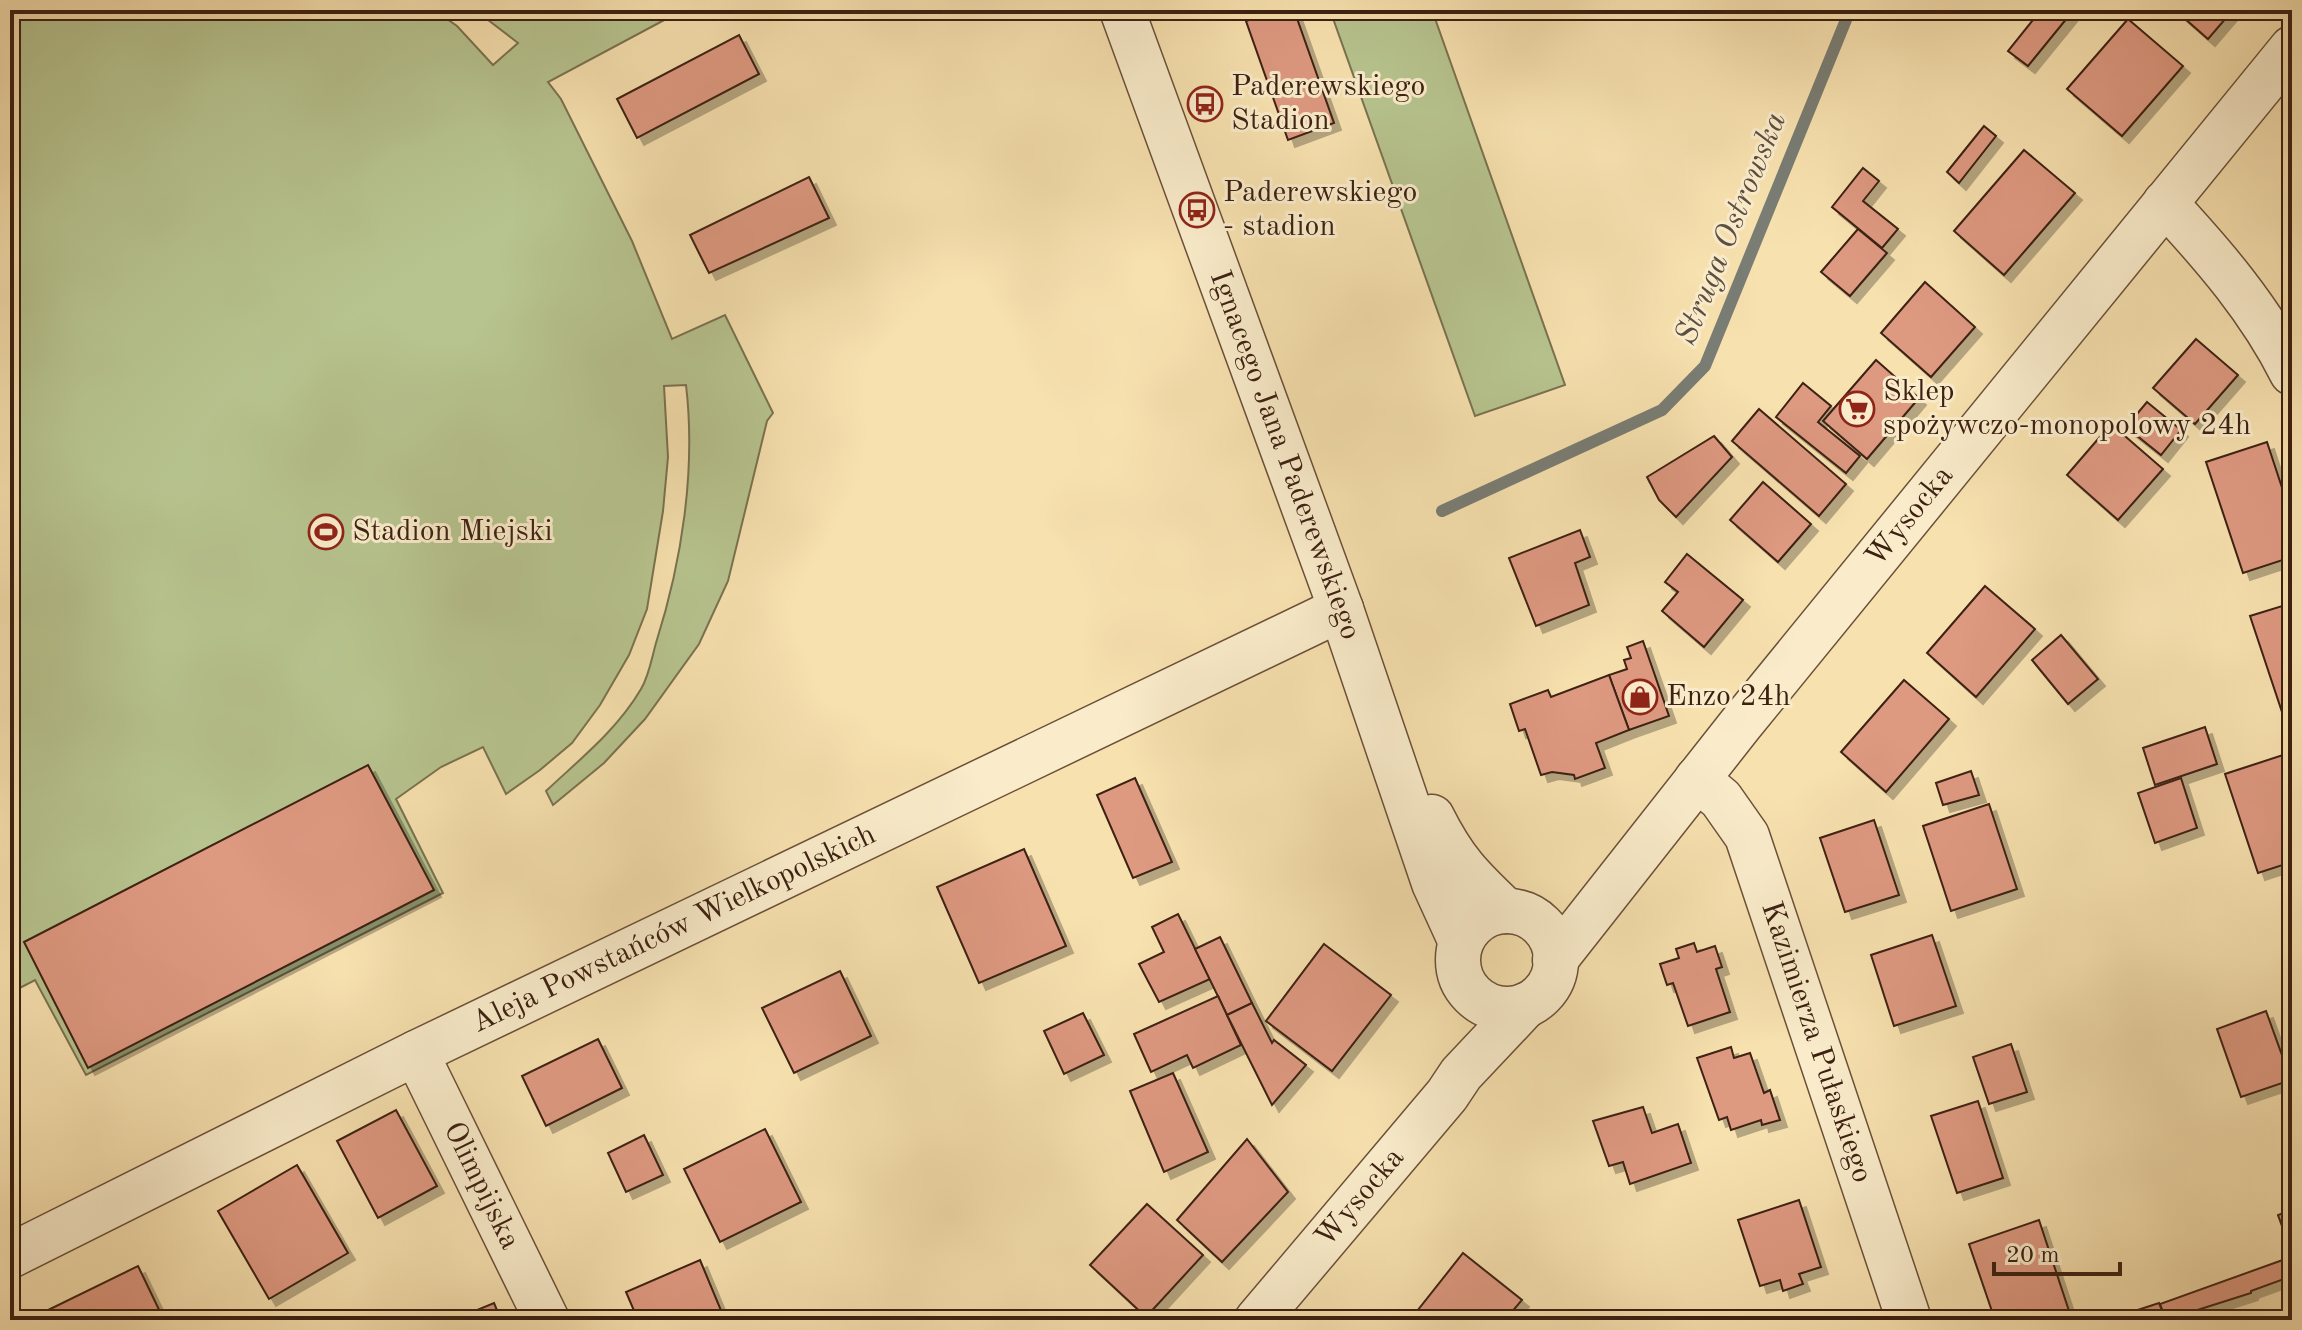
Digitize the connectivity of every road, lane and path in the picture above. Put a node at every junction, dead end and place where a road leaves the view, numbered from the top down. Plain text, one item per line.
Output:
1 (1122, 10) edge
2 (2292, 48) edge
3 (2165, 203) junction
4 (2292, 373) edge
5 (1341, 609) junction
6 (1380, 719) junction
7 (1697, 779) junction
8 (1624, 875) junction
9 (1520, 915) junction
10 (1461, 942) junction
11 (1555, 960) junction
12 (1472, 995) junction
13 (1526, 1005) junction
14 (416, 1053) junction
15 (1461, 1074) junction
16 (10, 1256) edge
17 (547, 1320) edge
18 (1257, 1320) edge
19 (1909, 1320) edge

1 - 5 street, Ignacego Jana Paderewskiego
2 - 3 street, Wysocka
3 - 4 street
3 - 7 street, Wysocka
5 - 6 street, Ignacego Jana Paderewskiego
5 - 14 street, Aleja Powstańców Wielkopolskich
6 - 9 street, Ignacego Jana Paderewskiego
6 - 10 street, Ignacego Jana Paderewskiego
7 - 8 street, Wysocka
7 - 19 street, Kazimierza Pułaskiego
8 - 9 street, Wysocka
8 - 11 street, Wysocka
9 - 10 street
9 - 11 street
10 - 12 street
11 - 13 street
12 - 13 street
12 - 15 street
13 - 15 street, Wysocka
14 - 16 street, Aleja Powstańców Wielkopolskich
14 - 17 street, Olimpijska
15 - 18 street, Wysocka

